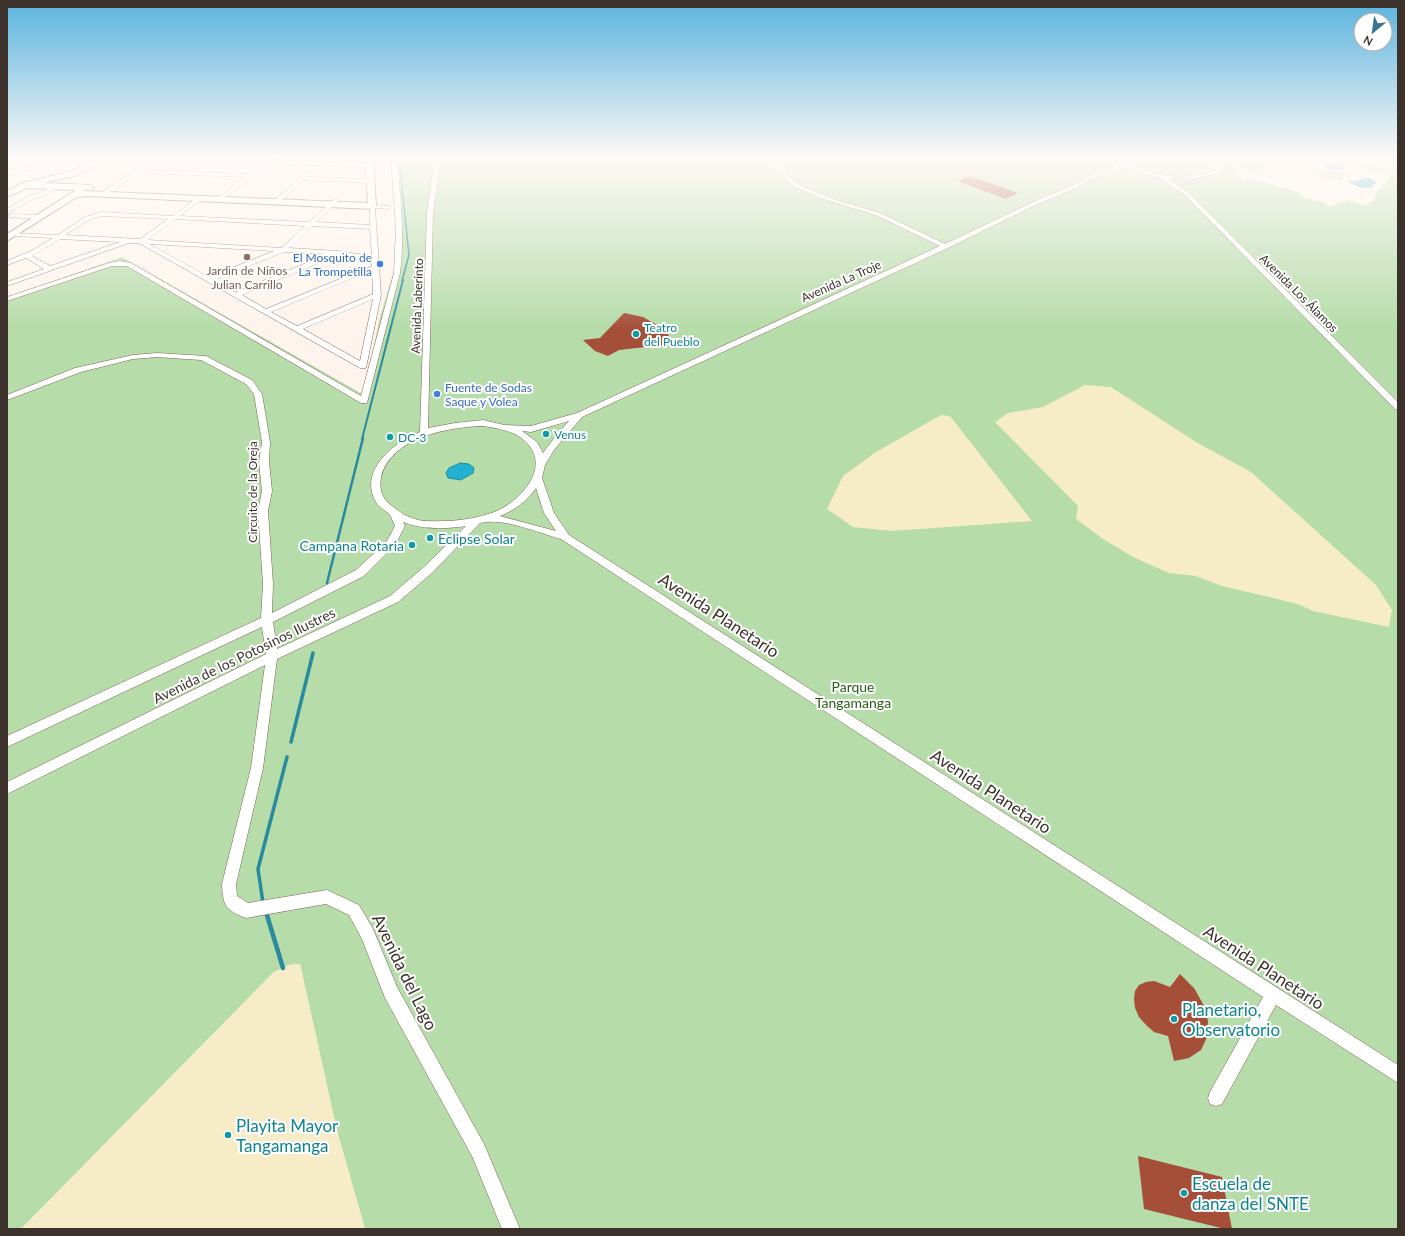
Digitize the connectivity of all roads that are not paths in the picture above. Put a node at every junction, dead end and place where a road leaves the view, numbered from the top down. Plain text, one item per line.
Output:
1 (9, 215) edge
2 (44, 215) edge
3 (178, 215) edge
4 (321, 215) edge
5 (372, 215) edge
6 (399, 215) edge
7 (430, 215) edge
8 (879, 215) edge
9 (1011, 215) edge
10 (1206, 215) edge
11 (40, 217) junction
12 (174, 218) junction
13 (311, 224) junction
14 (373, 227) junction
15 (10, 236) edge
16 (61, 237) junction
17 (130, 241) junction
18 (141, 242) junction
19 (946, 246) junction
20 (283, 250) junction
21 (338, 253) junction
22 (27, 256) junction
23 (375, 258) junction
24 (7, 263) edge
25 (376, 267) junction
26 (50, 269) junction
27 (209, 280) junction
28 (7, 284) edge
29 (236, 295) junction
30 (377, 295) junction
31 (7, 299) edge
32 (266, 311) junction
33 (297, 329) junction
34 (7, 398) edge
35 (1398, 407) edge
36 (580, 415) junction
37 (506, 427) junction
38 (424, 433) junction
39 (542, 463) junction
40 (538, 480) junction
41 (395, 515) junction
42 (434, 517) dead end
43 (487, 518) junction
44 (476, 522) junction
45 (424, 524) junction
46 (565, 538) junction
47 (267, 620) junction
48 (272, 656) junction
49 (7, 742) edge
50 (7, 788) edge
51 (1273, 994) junction
52 (1398, 1075) edge
53 (1216, 1098) dead end
54 (511, 1229) edge

1 - 11 street
2 - 11 street
3 - 12 street
4 - 13 street
5 - 14 street
6 - 31 street
7 - 38 street, Avenida Laberinto
8 - 19 street
9 - 19 street, Avenida La Troje
10 - 35 street, Avenida Los Álamos
11 - 15 street
12 - 13 street
12 - 16 street
12 - 18 street
13 - 14 street
13 - 20 street
14 - 23 street
15 - 16 street
16 - 17 street
16 - 22 street
17 - 18 street
17 - 26 street
18 - 20 street
18 - 27 street
19 - 36 street, Avenida La Troje
20 - 21 street
20 - 27 street
21 - 23 street
21 - 29 street
22 - 24 street
22 - 26 street
23 - 25 street
25 - 30 street
25 - 32 street
26 - 28 street
27 - 29 street
29 - 32 street
30 - 33 street
30 - 33 street
32 - 33 street
34 - 47 street, Circuito de la Oreja
36 - 37 street, Avenida La Troje
36 - 39 street, Avenida La Troje
37 - 38 street
37 - 39 street
38 - 41 street
39 - 40 street
40 - 43 street
40 - 46 street, Avenida Planetario
41 - 45 street
41 - 47 street, Avenida de los Potosinos Ilustres
42 - 45 street
43 - 44 street
43 - 46 street, Avenida Planetario
44 - 45 street
44 - 48 street, Avenida de los Potosinos Ilustres
46 - 51 street, Avenida Planetario
47 - 48 street, Avenida del Lago
47 - 49 street, Avenida de los Potosinos Ilustres
48 - 50 street, Avenida de los Potosinos Ilustres
48 - 54 street, Avenida del Lago
51 - 52 street, Avenida Planetario
51 - 53 street

